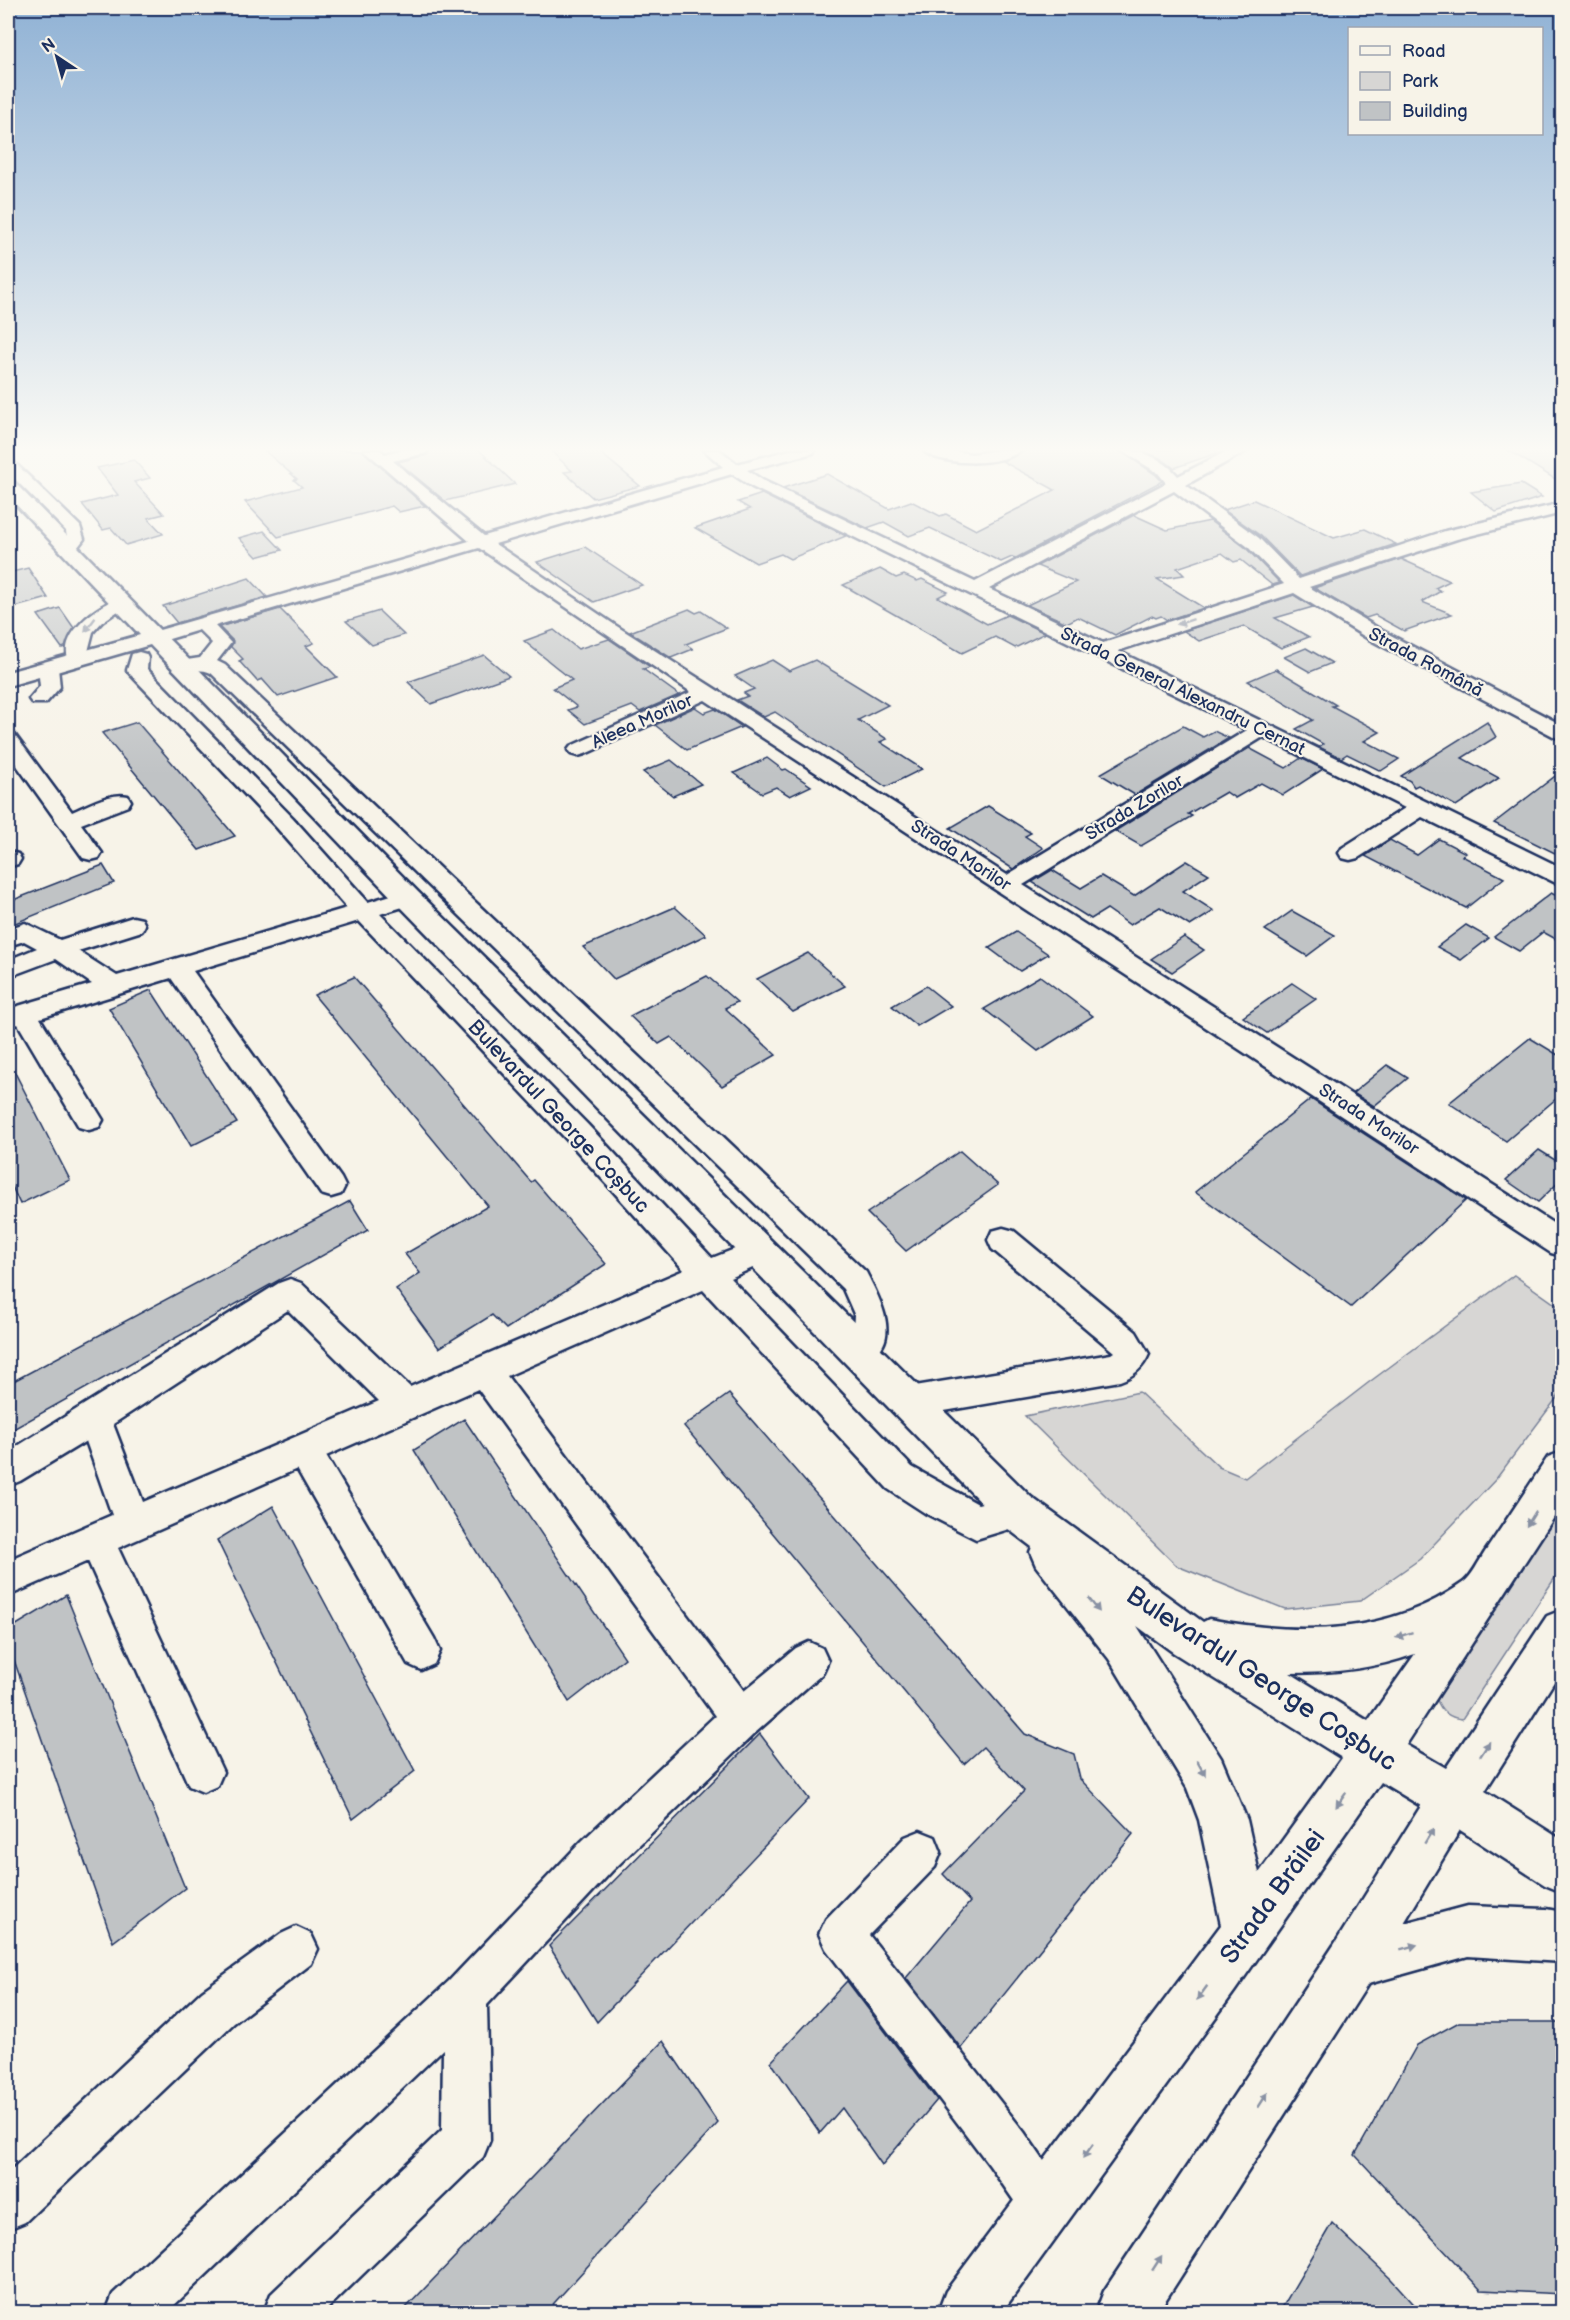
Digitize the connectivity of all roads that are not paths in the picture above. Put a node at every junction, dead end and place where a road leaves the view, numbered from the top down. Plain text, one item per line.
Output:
1 (78, 558) edge
2 (429, 558) edge
3 (505, 558) edge
4 (911, 558) edge
5 (1033, 558) edge
6 (1268, 558) edge
7 (1380, 558) edge
8 (1296, 586) junction
9 (975, 589) junction
10 (121, 603) junction
11 (203, 624) junction
12 (147, 647) junction
13 (1102, 650) junction
14 (78, 659) junction
15 (206, 663) junction
16 (181, 666) junction
17 (48, 668) junction
18 (8, 679) edge
19 (707, 692) junction
20 (39, 699) dead end
21 (1261, 730) junction
22 (1562, 732) edge
23 (8, 740) edge
24 (578, 750) dead end
25 (120, 801) dead end
26 (1421, 808) junction
27 (68, 821) junction
28 (1350, 853) dead end
29 (91, 854) dead end
30 (1563, 878) edge
31 (1007, 885) junction
32 (408, 898) junction
33 (363, 911) junction
34 (133, 925) dead end
35 (8, 938) edge
36 (58, 949) junction
37 (177, 967) junction
38 (8, 969) edge
39 (112, 985) junction
40 (16, 1015) edge
41 (89, 1120) dead end
42 (331, 1186) dead end
43 (1003, 1240) dead end
44 (1563, 1245) edge
45 (760, 1251) junction
46 (707, 1274) junction
47 (857, 1350) junction
48 (484, 1371) junction
49 (909, 1402) junction
50 (406, 1405) junction
51 (94, 1418) junction
52 (304, 1450) junction
53 (8, 1470) edge
54 (1563, 1470) edge
55 (1017, 1511) junction
56 (133, 1523) junction
57 (96, 1539) junction
58 (8, 1578) edge
59 (1489, 1585) junction
60 (1562, 1632) edge
61 (1189, 1638) junction
62 (421, 1652) dead end
63 (808, 1661) dead end
64 (741, 1719) junction
65 (1374, 1752) junction
66 (202, 1772) dead end
67 (1453, 1798) junction
68 (920, 1852) dead end
69 (1563, 1868) edge
70 (1248, 1930) junction
71 (1563, 1937) edge
72 (296, 1949) dead end
73 (1352, 1963) junction
74 (465, 1997) junction
75 (8, 2205) edge
76 (1047, 2207) junction
77 (131, 2313) edge
78 (289, 2313) edge
79 (967, 2313) edge
80 (1125, 2313) edge

1 - 10 main road, Bulevardul George Coșbuc
2 - 11 street
3 - 19 street, Strada Morilor
4 - 9 street, Strada General Alexandru Cernat
5 - 9 street
6 - 8 street, Strada Română
7 - 8 street
8 -> 13 street
8 - 22 street, Strada Română
9 - 13 street, Strada General Alexandru Cernat
10 - 12 main road, Bulevardul George Coșbuc
10 -> 14 main road
11 - 12 street
11 - 15 street
12 - 14 main road
12 - 16 main road
12 - 33 street, Bulevardul George Coșbuc
13 - 21 street, Strada General Alexandru Cernat
14 - 17 main road
15 - 16 street
15 - 47 street
16 - 32 main road, Bulevardul George Coșbuc
17 - 18 main road
17 - 20 street
19 - 24 street, Aleea Morilor
19 - 31 street, Strada Morilor
21 - 26 street, Strada General Alexandru Cernat
21 - 31 street, Strada Zorilor
23 - 27 street
25 - 27 street
26 - 28 street
26 - 30 street, Strada General Alexandru Cernat
27 - 29 street
31 - 44 street, Strada Morilor
32 - 33 street
32 - 45 main road, Bulevardul George Coșbuc
33 - 37 street
33 - 46 street, Bulevardul George Coșbuc
34 - 36 street
35 - 36 street
36 - 38 street
36 - 39 street
37 - 39 street
37 - 42 street
39 - 40 street
40 - 41 street
43 - 49 street
45 - 46 street
45 - 47 main road, Bulevardul George Coșbuc
46 - 48 street
46 - 55 street, Bulevardul George Coșbuc
47 - 49 main road, Bulevardul George Coșbuc
48 - 50 street
48 - 64 street
49 - 55 main road, Bulevardul George Coșbuc
50 - 51 street
50 - 52 street
51 - 53 street
51 - 56 street
52 - 56 street
52 - 62 street
54 -> 59 main road, Strada Brăilei
55 - 61 main road, Bulevardul George Coșbuc
55 -> 70 main road
56 - 57 street
57 - 58 street
57 - 66 street
59 -> 61 main road
59 - 65 main road, Strada Brăilei
67 -> 60 main road
61 - 65 main road, Bulevardul George Coșbuc
63 - 64 street
64 - 74 street
65 - 67 main road, Bulevardul George Coșbuc
65 -> 70 main road, Strada Brăilei
67 - 69 main road, Bulevardul George Coșbuc
73 -> 67 main road
68 - 76 street
70 -> 76 main road, Strada Brăilei
73 -> 71 main road
72 - 75 street
80 -> 73 main road
74 - 77 street
74 - 78 street
76 - 79 main road, Strada Brăilei

